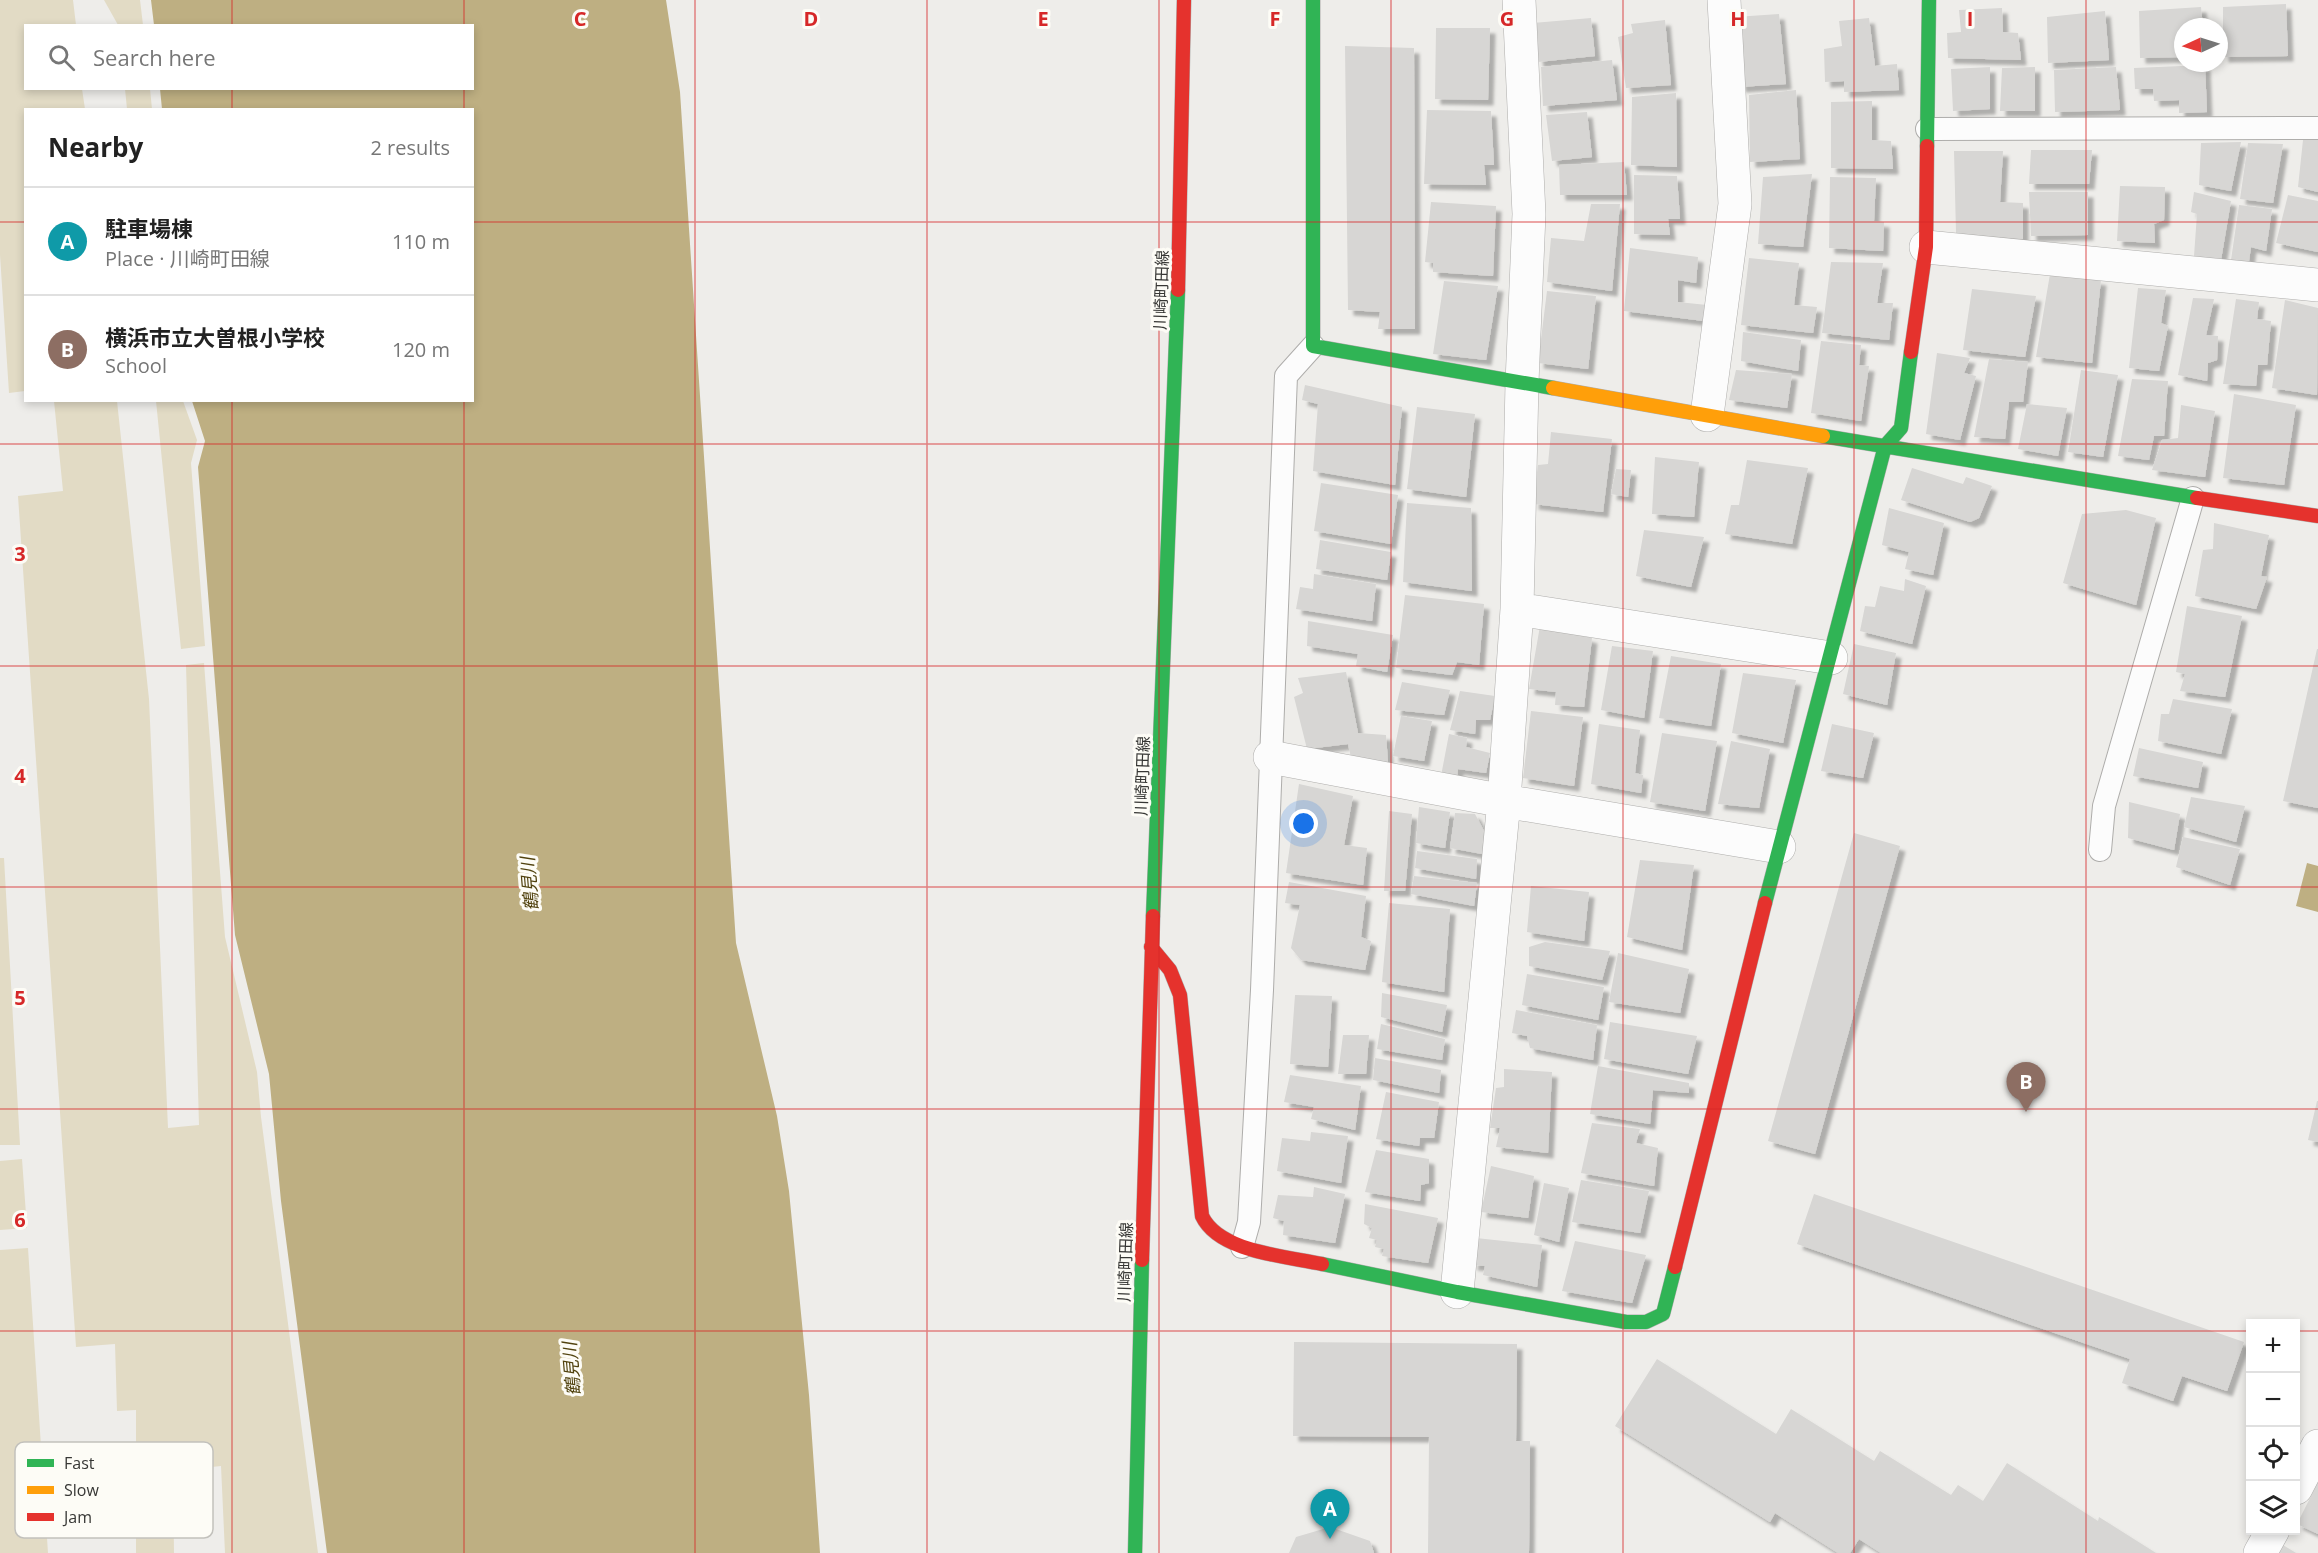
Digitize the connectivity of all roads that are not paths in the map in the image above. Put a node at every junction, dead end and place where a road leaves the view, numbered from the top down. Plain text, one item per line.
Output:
1 (1184, 0) edge
2 (1313, 0) edge
3 (1519, 0) edge
4 (1724, 0) edge
5 (1929, 0) edge
6 (2318, 128) edge
7 (1927, 129) junction
8 (1926, 246) junction
9 (2318, 285) edge
10 (1313, 346) junction
11 (1522, 383) junction
12 (1707, 415) junction
13 (1885, 446) junction
14 (2193, 498) junction
15 (2317, 512) edge
16 (1517, 609) junction
17 (1831, 658) junction
18 (1270, 757) junction
19 (1504, 801) junction
20 (1779, 847) junction
21 (2100, 850) dead end
22 (1151, 948) junction
23 (1242, 1247) junction
24 (1457, 1292) junction
25 (2318, 1446) edge
26 (2299, 1481) edge
27 (2269, 1535) edge
28 (1135, 1553) edge
29 (2260, 1553) edge

1 - 22 street, 川崎町田線
2 - 10 street
3 - 11 street
4 - 12 street
5 - 7 street
6 - 7 lane
7 - 8 street
8 - 9 street
8 - 13 street
10 - 11 street
10 - 18 lane
11 - 12 street
11 - 16 street
12 - 13 street
13 - 14 street
13 - 17 street
14 - 15 street
14 - 21 lane
16 - 17 street
16 - 19 street
17 - 20 street
18 - 19 street
18 - 23 lane
19 - 20 street
19 - 24 street
20 - 24 street
22 - 23 street
22 - 28 street, 川崎町田線
23 - 24 street
25 - 26 street
27 - 29 street

